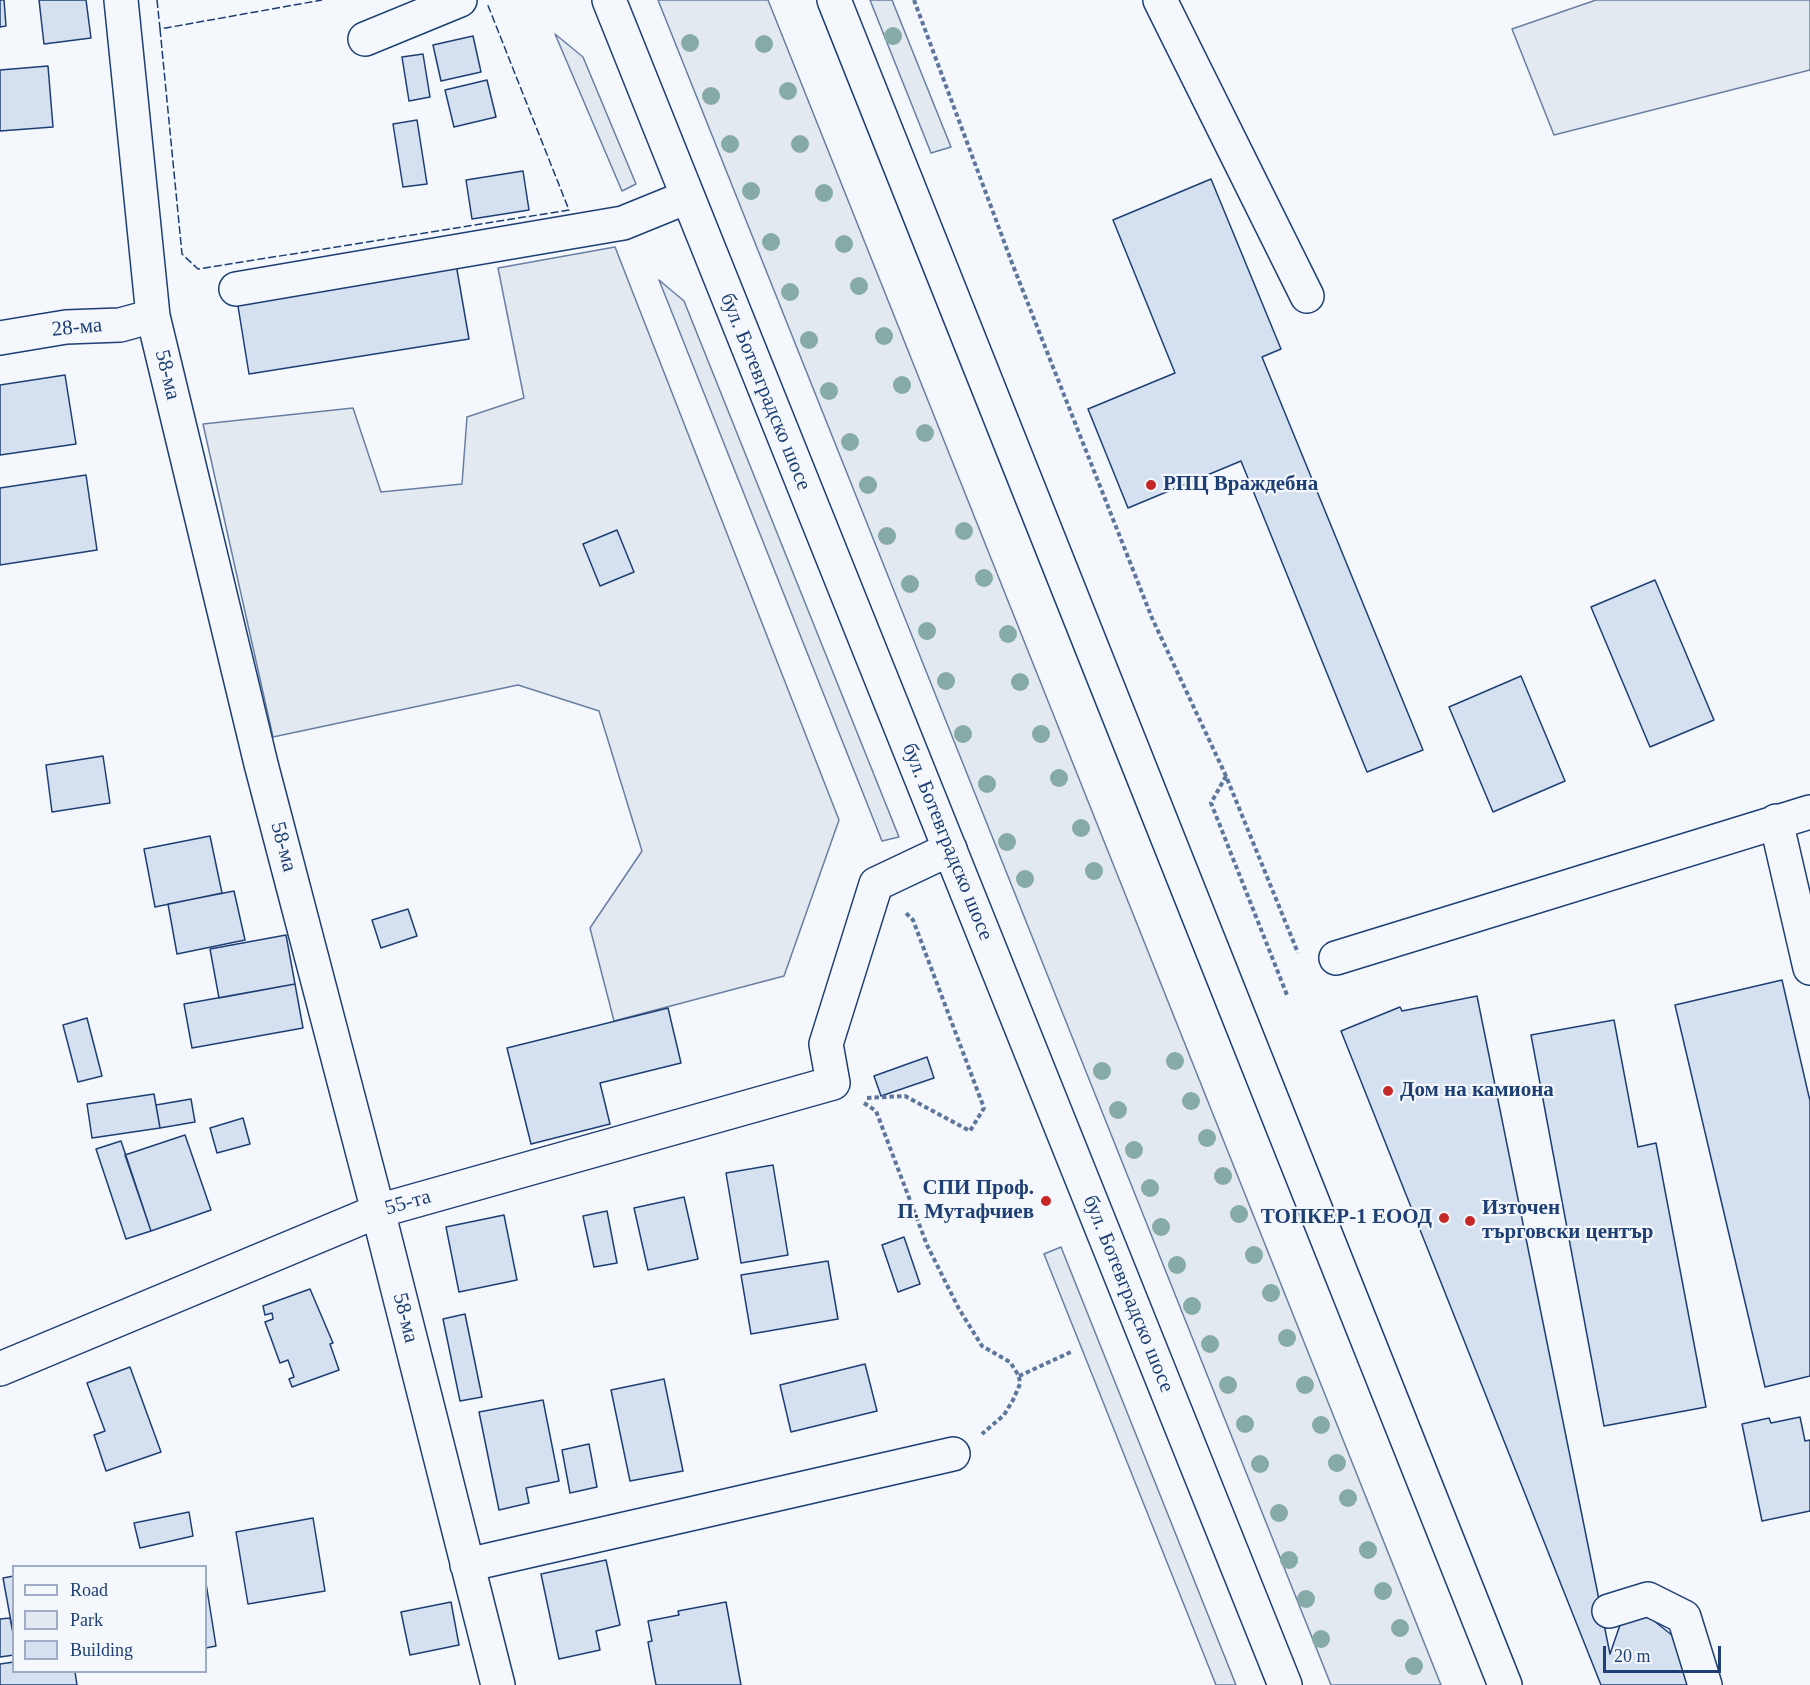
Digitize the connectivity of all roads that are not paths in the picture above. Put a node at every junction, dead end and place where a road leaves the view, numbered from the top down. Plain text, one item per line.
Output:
1 (121, 0) edge
2 (460, 0) edge
3 (609, 0) edge
4 (834, 0) edge
5 (1160, 0) edge
6 (365, 39) dead end
7 (687, 196) junction
8 (236, 289) dead end
9 (1307, 296) dead end
10 (153, 316) junction
11 (0, 338) edge
12 (1810, 812) edge
13 (1776, 821) junction
14 (950, 849) junction
15 (1335, 958) dead end
16 (1810, 968) edge
17 (378, 1211) junction
18 (0, 1369) edge
19 (952, 1454) road end
20 (467, 1564) junction
21 (1609, 1611) dead end
22 (498, 1685) edge
23 (1285, 1685) edge
24 (1505, 1685) edge
25 (1705, 1685) edge

1 - 10 street, 58-ма
2 - 6 street
3 - 7 street, бул. Ботевградско шосе
4 - 24 street
5 - 9 street
7 - 8 street
7 - 14 street, бул. Ботевградско шосе
10 - 11 street, 28-ма
10 - 17 street, 58-ма
12 - 13 street
13 - 15 street
13 - 16 street
14 - 17 street, 55-та
14 - 23 street, бул. Ботевградско шосе
17 - 18 street, 55-та
17 - 20 street, 58-ма
19 - 20 street
20 - 22 street, 58-ма
21 - 25 street

